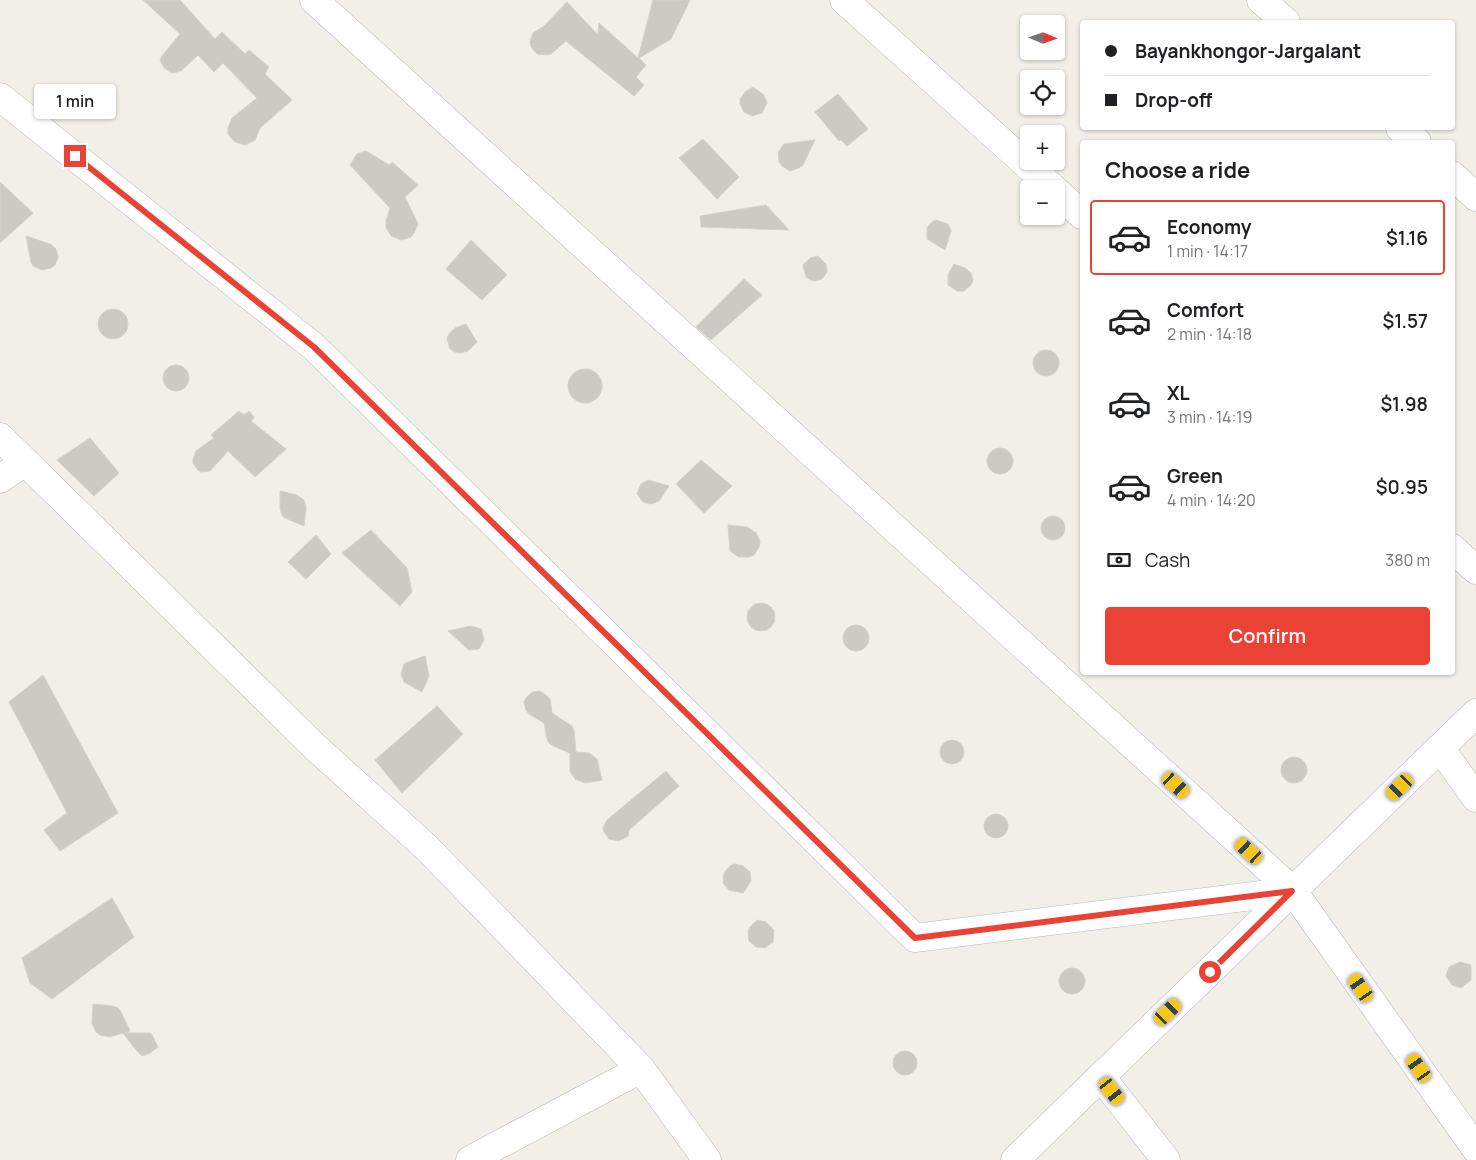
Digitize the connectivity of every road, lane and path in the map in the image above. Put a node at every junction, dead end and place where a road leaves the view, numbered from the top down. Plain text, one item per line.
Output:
1 (314, 0) edge
2 (844, 0) edge
3 (1261, 0) edge
4 (1284, 20) edge
5 (0, 96) edge
6 (1402, 130) edge
7 (1415, 140) edge
8 (1455, 178) edge
9 (1044, 180) edge
10 (1476, 197) edge
11 (1065, 199) edge
12 (1080, 213) edge
13 (0, 437) edge
14 (25, 462) junction
15 (0, 480) edge
16 (1455, 551) edge
17 (1476, 570) edge
18 (1476, 713) edge
19 (1440, 748) junction
20 (1476, 798) edge
21 (1292, 891) junction
22 (642, 1069) junction
23 (1101, 1077) junction
24 (1476, 1149) edge
25 (470, 1160) edge
26 (707, 1160) edge
27 (1015, 1160) edge
28 (1166, 1160) edge

1 - 21 street
2 - 9 street
3 - 4 street
5 - 21 street
6 - 7 street
8 - 10 street
11 - 12 street
13 - 14 street
14 - 15 street
14 - 22 street
16 - 17 street
18 - 19 street
19 - 20 street
19 - 21 street
21 - 23 street
21 - 24 street
22 - 25 street
22 - 26 street
23 - 27 street
23 - 28 street

